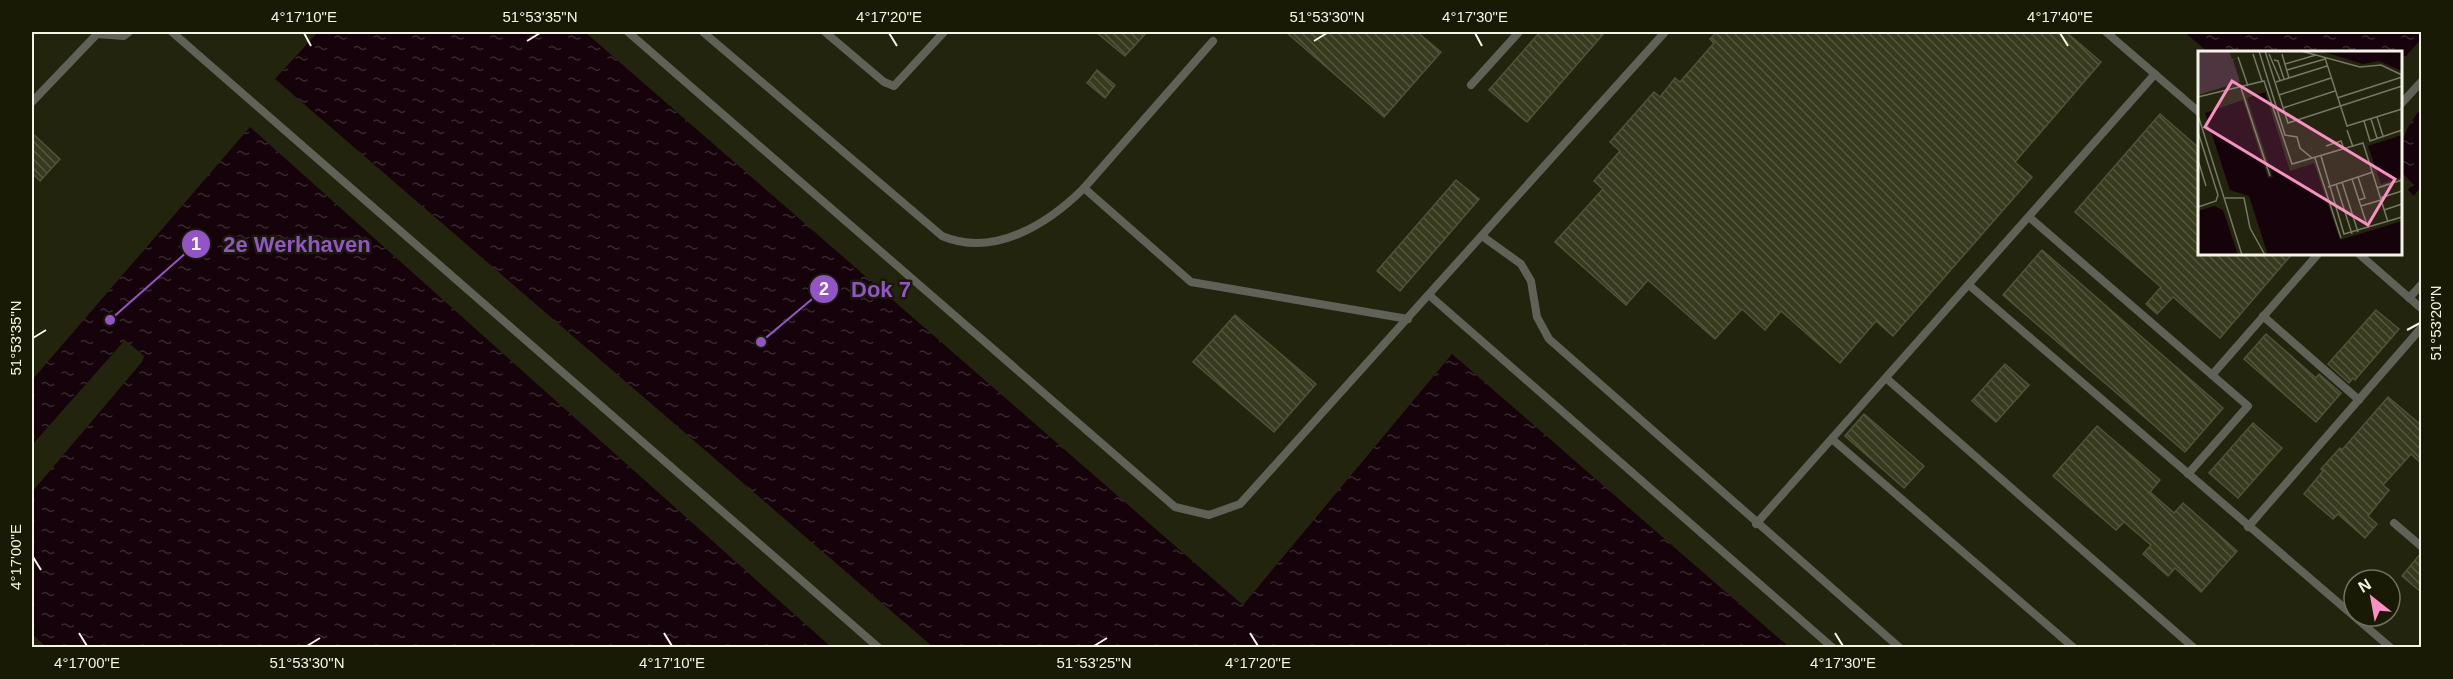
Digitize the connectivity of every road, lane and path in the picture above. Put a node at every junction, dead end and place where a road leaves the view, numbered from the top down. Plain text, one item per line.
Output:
1 (129, 32) edge
2 (172, 32) edge
3 (628, 32) edge
4 (703, 32) edge
5 (825, 32) edge
6 (944, 32) edge
7 (1519, 32) edge
8 (1665, 32) edge
9 (2106, 32) edge
10 (1213, 41) dead end
11 (2155, 74) junction
12 (2421, 81) edge
13 (1471, 85) dead end
14 (32, 102) edge
15 (2402, 103) edge
16 (2198, 112) edge
17 (1084, 188) junction
18 (2029, 217) junction
19 (1482, 236) junction
20 (2317, 255) edge
21 (2360, 255) edge
22 (2421, 284) edge
23 (1969, 285) junction
24 (1429, 295) junction
25 (2409, 298) junction
26 (2421, 309) edge
27 (2263, 316) junction
28 (1408, 320) junction
29 (2421, 327) edge
30 (2212, 375) junction
31 (1886, 378) junction
32 (2359, 400) junction
33 (1832, 439) junction
34 (2188, 474) junction
35 (1756, 524) junction
36 (2394, 524) dead end
37 (2248, 526) junction
38 (2421, 547) edge
39 (879, 648) edge
40 (1833, 648) edge
41 (1900, 648) edge
42 (2074, 648) edge
43 (2194, 648) edge
44 (2391, 648) edge

1 - 14 lane
2 - 39 lane
3 - 28 lane
4 - 17 lane
5 - 6 lane
7 - 13 lane
8 - 19 lane
9 - 11 lane
10 - 17 lane
11 - 16 lane
11 - 18 lane
12 - 15 lane
17 - 28 lane
18 - 23 lane
18 - 30 lane
19 - 24 lane
19 - 35 lane
20 - 27 lane
21 - 25 lane
22 - 25 lane
23 - 31 lane
23 - 34 lane
24 - 28 lane
24 - 40 lane
25 - 26 lane
27 - 30 lane
27 - 32 lane
29 - 32 lane
30 - 34 lane
31 - 33 lane
31 - 43 lane
32 - 37 lane
33 - 35 lane
33 - 42 lane
34 - 37 lane
35 - 41 lane
36 - 38 lane
37 - 44 lane

